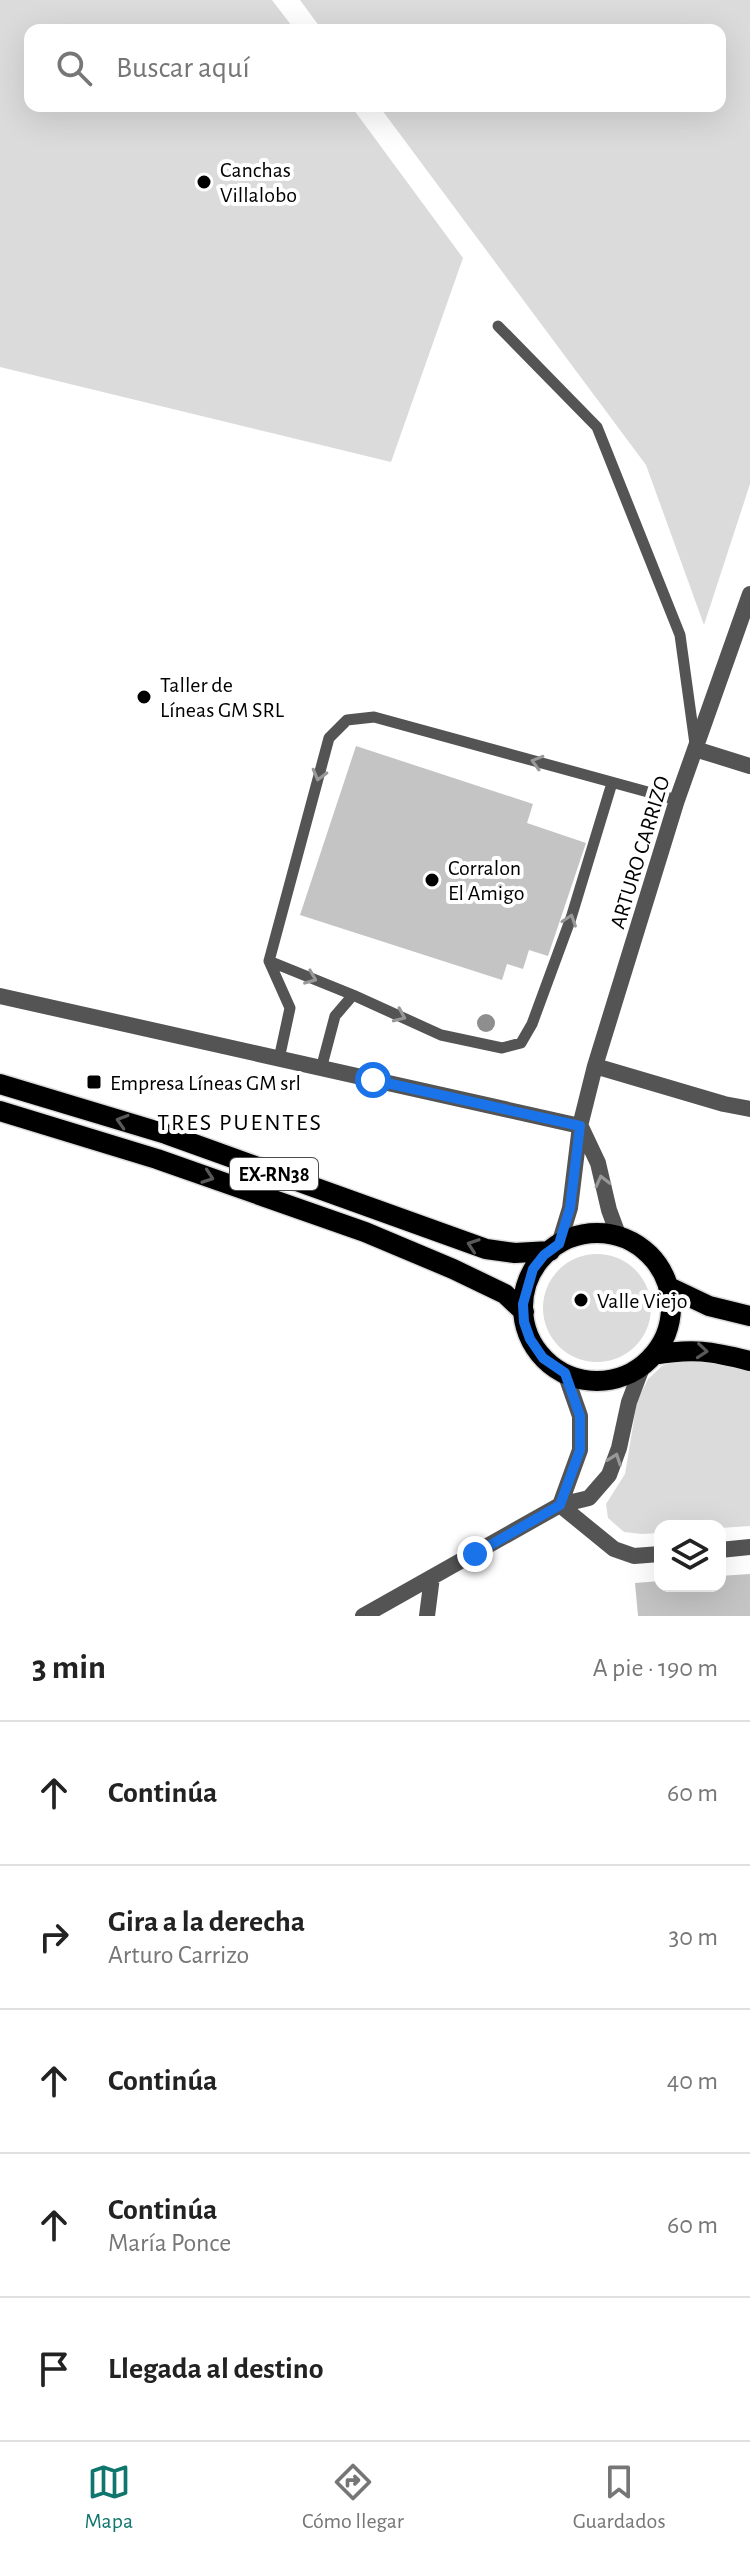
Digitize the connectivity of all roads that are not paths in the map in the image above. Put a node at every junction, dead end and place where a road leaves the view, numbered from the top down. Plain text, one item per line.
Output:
1 (498, 326) dead end
2 (750, 594) edge
3 (695, 749) junction
4 (750, 766) edge
5 (612, 783) junction
6 (677, 800) junction
7 (269, 961) junction
8 (353, 995) junction
9 (0, 996) edge
10 (279, 1059) junction
11 (595, 1066) junction
12 (321, 1069) junction
13 (0, 1084) edge
14 (750, 1109) edge
15 (0, 1111) edge
16 (580, 1126) junction
17 (619, 1237) junction
18 (554, 1247) junction
19 (669, 1287) junction
20 (524, 1312) junction
21 (750, 1316) edge
22 (648, 1360) junction
23 (750, 1361) edge
24 (565, 1373) junction
25 (560, 1505) junction
26 (750, 1547) edge
27 (726, 1549) edge
28 (654, 1554) edge
29 (432, 1577) junction
30 (363, 1616) edge
31 (427, 1616) edge

1 - 3 lane
2 - 3 street, ARTURO CARRIZO
3 - 4 street
3 - 6 street, ARTURO CARRIZO
5 - 6 lane
5 -> 7 lane
8 -> 5 lane
6 - 11 street, ARTURO CARRIZO
7 -> 8 lane
7 - 10 lane
8 - 12 lane
9 - 10 street
10 - 12 street
11 - 14 street
11 - 16 street, ARTURO CARRIZO
12 - 16 street
18 -> 13 main road, EX-RN38
15 -> 20 main road, EX-RN38
17 -> 16 street
16 - 18 street, ARTURO CARRIZO
17 - 18 main road, EX-RN38
17 - 19 main road, EX-RN38
18 - 20 main road
19 - 21 main road
19 - 22 main road
20 - 24 main road
22 -> 23 main road
22 - 24 main road
25 -> 22 street
24 - 25 street
25 - 28 street
25 - 29 street
26 - 27 street
29 - 30 street
29 - 31 street

